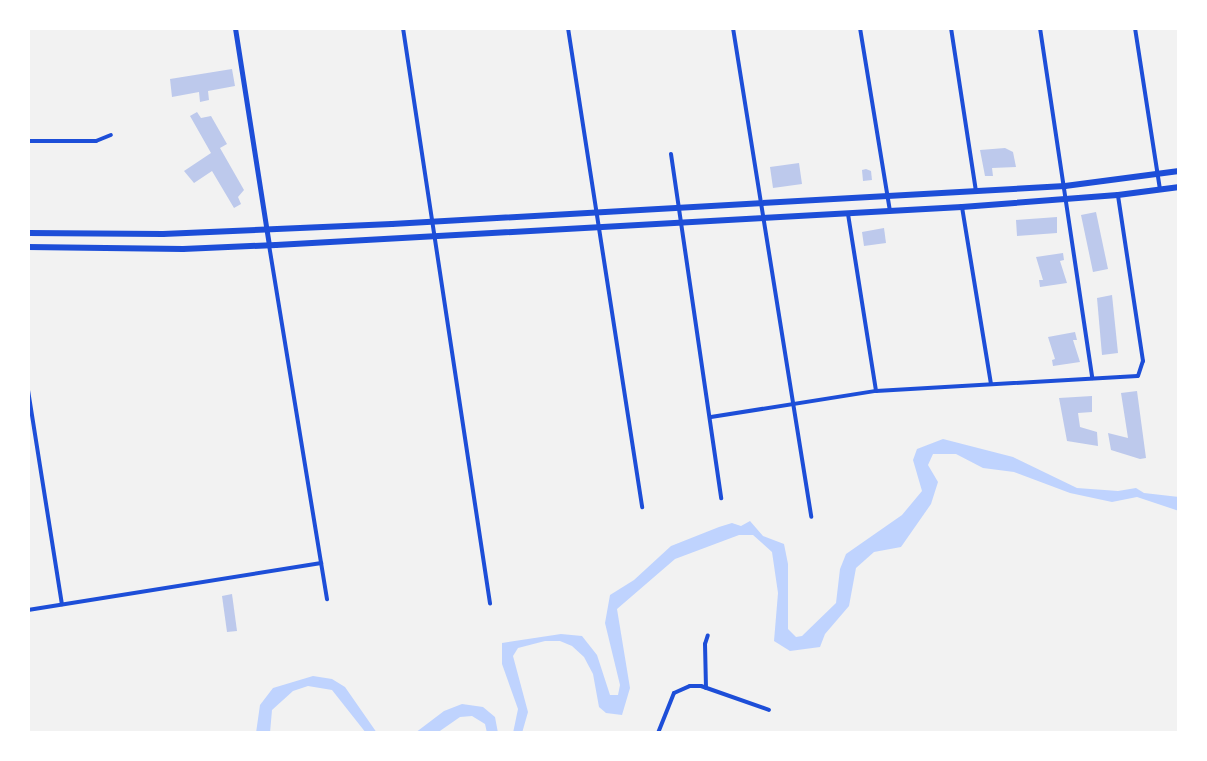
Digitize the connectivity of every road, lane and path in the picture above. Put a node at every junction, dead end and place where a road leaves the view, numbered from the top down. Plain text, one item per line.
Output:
1 (235, 28) edge
2 (403, 28) edge
3 (568, 28) edge
4 (733, 28) edge
5 (860, 28) edge
6 (951, 28) edge
7 (1040, 28) edge
8 (1135, 28) edge
9 (111, 135) dead end
10 (28, 141) edge
11 (671, 154) dead end
12 (1179, 171) edge
13 (1158, 174) junction
14 (1065, 186) junction
15 (1179, 187) edge
16 (1160, 189) junction
17 (976, 191) junction
18 (1118, 195) junction
19 (889, 197) junction
20 (1066, 200) junction
21 (761, 203) junction
22 (962, 207) junction
23 (680, 208) junction
24 (890, 211) junction
25 (598, 212) junction
26 (848, 214) junction
27 (764, 218) junction
28 (434, 222) junction
29 (683, 223) junction
30 (602, 227) junction
31 (267, 231) junction
32 (28, 233) edge
33 (436, 236) junction
34 (269, 245) junction
35 (28, 247) edge
36 (1092, 378) junction
37 (991, 384) junction
38 (28, 390) edge
39 (876, 391) junction
40 (795, 405) junction
41 (711, 417) junction
42 (721, 498) dead end
43 (642, 507) dead end
44 (811, 517) dead end
45 (321, 563) junction
46 (327, 599) dead end
47 (490, 603) dead end
48 (62, 604) junction
49 (28, 610) edge
50 (708, 635) dead end
51 (706, 688) junction
52 (769, 710) dead end
53 (658, 733) edge

1 - 31 street
2 - 28 street
3 - 25 street
4 - 21 street
5 - 19 street
6 - 17 street
7 - 14 street
8 - 13 street
9 - 10 street
11 - 23 street
12 - 13 main road
13 - 14 main road
13 - 16 street
14 - 17 main road
14 - 20 street
15 - 16 main road
16 - 18 main road
17 - 19 main road
18 - 20 main road
18 - 36 street
19 - 21 main road
19 - 24 street
20 - 22 main road
20 - 36 street
21 - 23 main road
21 - 27 street
22 - 24 main road
22 - 37 street
23 - 25 main road
23 - 29 street
24 - 26 main road
25 - 28 main road
25 - 30 street
26 - 27 main road
26 - 39 street
27 - 29 main road
27 - 40 street
28 - 31 main road
28 - 33 street
29 - 30 main road
29 - 41 street
30 - 33 main road
30 - 43 street
31 - 32 main road
31 - 34 street
33 - 34 main road
33 - 47 street
34 - 35 main road
34 - 45 street
36 - 37 street
37 - 39 street
38 - 48 street
39 - 40 street
40 - 41 street
40 - 44 street
41 - 42 street
45 - 46 street
45 - 48 street
48 - 49 street
50 - 51 street
51 - 52 street
51 - 53 street

